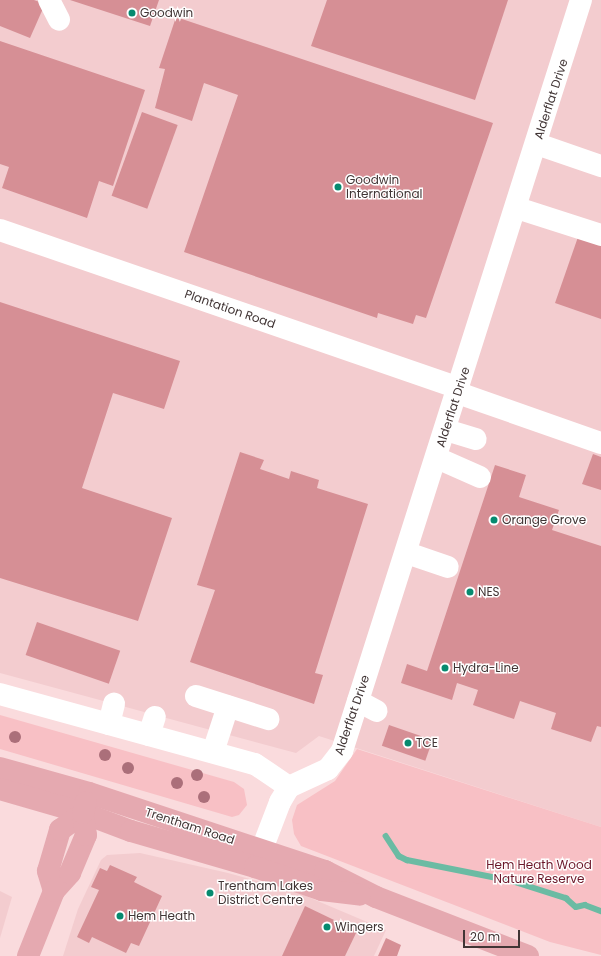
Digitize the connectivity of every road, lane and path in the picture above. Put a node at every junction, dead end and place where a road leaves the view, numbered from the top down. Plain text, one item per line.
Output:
1 (50, 0) edge
2 (581, 0) edge
3 (59, 20) dead end
4 (537, 144) junction
5 (599, 159) edge
6 (517, 208) junction
7 (0, 230) edge
8 (601, 235) edge
9 (459, 391) junction
10 (446, 430) junction
11 (476, 439) dead end
12 (601, 443) edge
13 (437, 458) junction
14 (480, 477) dead end
15 (407, 553) junction
16 (448, 567) dead end
17 (0, 694) edge
18 (196, 696) dead end
19 (228, 706) junction
20 (268, 719) dead end
21 (213, 752) junction
22 (0, 768) edge
23 (289, 787) junction
24 (0, 790) edge
25 (86, 803) junction
26 (262, 849) junction
27 (376, 897) junction
28 (28, 956) edge
29 (528, 956) edge

1 - 3 street
2 - 4 street, Alderflat Drive
4 - 5 street
4 - 6 street, Alderflat Drive
6 - 8 street
6 - 9 street, Alderflat Drive
7 - 9 street, Plantation Road
9 - 10 street, Alderflat Drive
9 - 12 street, Plantation Road
10 - 11 street
10 - 13 street, Alderflat Drive
13 - 14 street
13 - 15 street, Alderflat Drive
15 - 16 street
15 - 23 street, Alderflat Drive
17 - 21 street
18 - 19 street
19 - 20 street
19 - 21 street
21 - 23 street
22 - 25 main road, Trentham Road
23 - 26 street
24 - 25 main road, Trentham Road
25 - 26 main road, Trentham Road
25 - 27 main road, Trentham Road
25 - 28 main road
26 - 27 main road, Trentham Road
27 - 29 main road, Trentham Road

